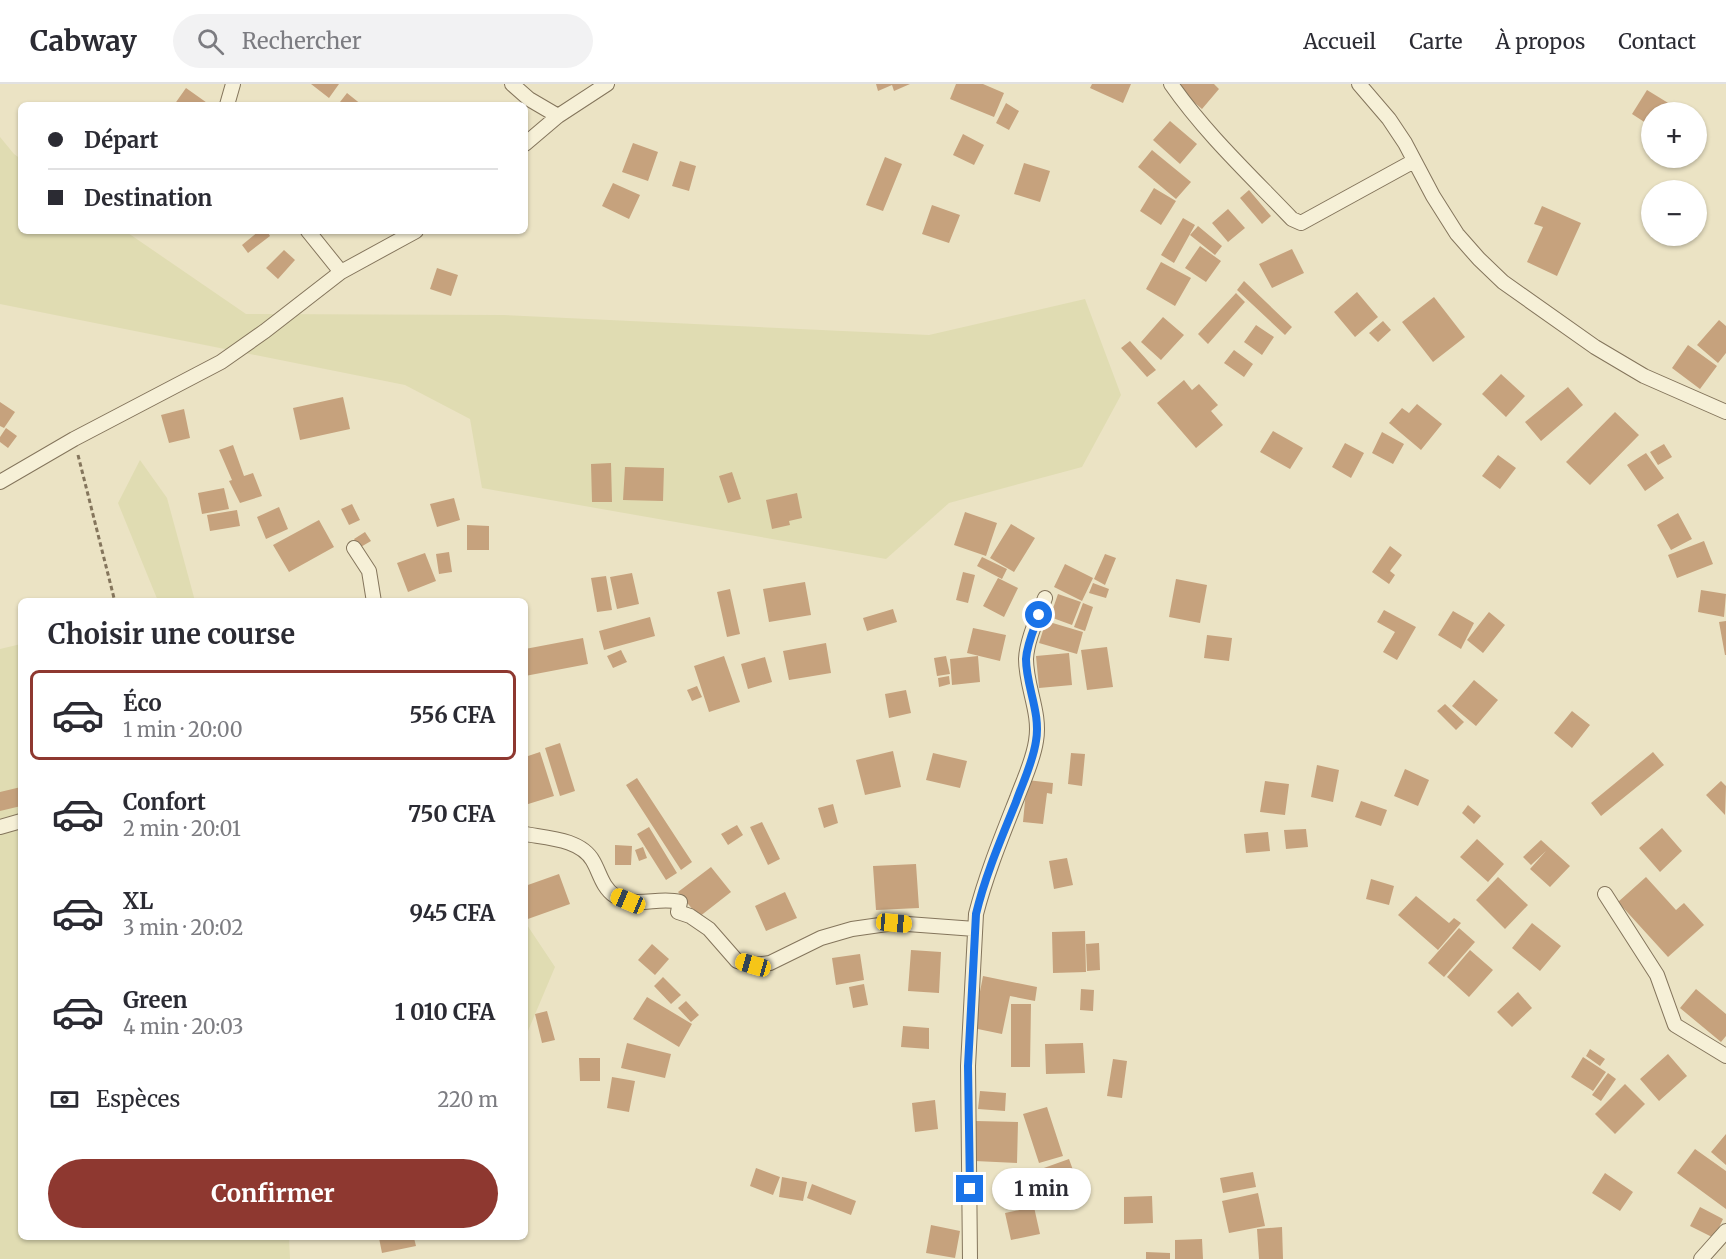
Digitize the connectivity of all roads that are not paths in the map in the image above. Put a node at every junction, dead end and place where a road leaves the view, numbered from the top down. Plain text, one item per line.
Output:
1 (233, 84) edge
2 (512, 84) edge
3 (607, 84) edge
4 (1171, 84) edge
5 (1359, 84) edge
6 (228, 102) edge
7 (558, 116) junction
8 (528, 141) edge
9 (1414, 161) junction
10 (310, 234) edge
11 (411, 234) edge
12 (341, 272) junction
13 (1726, 412) edge
14 (0, 482) edge
15 (354, 548) dead end
16 (373, 598) edge
17 (1045, 598) dead end
18 (18, 822) edge
19 (0, 827) edge
20 (528, 835) edge
21 (1605, 894) dead end
22 (975, 929) junction
23 (1726, 1056) edge
24 (1726, 1231) edge
25 (970, 1259) edge
26 (1701, 1259) edge

1 - 6 street
2 - 7 street
3 - 7 street
4 - 9 street
5 - 9 street
7 - 8 street
9 - 13 street
10 - 12 street
11 - 12 street
12 - 14 street
15 - 16 street
17 - 22 street
18 - 19 street
20 - 22 street
21 - 23 street
22 - 25 street
24 - 26 street

